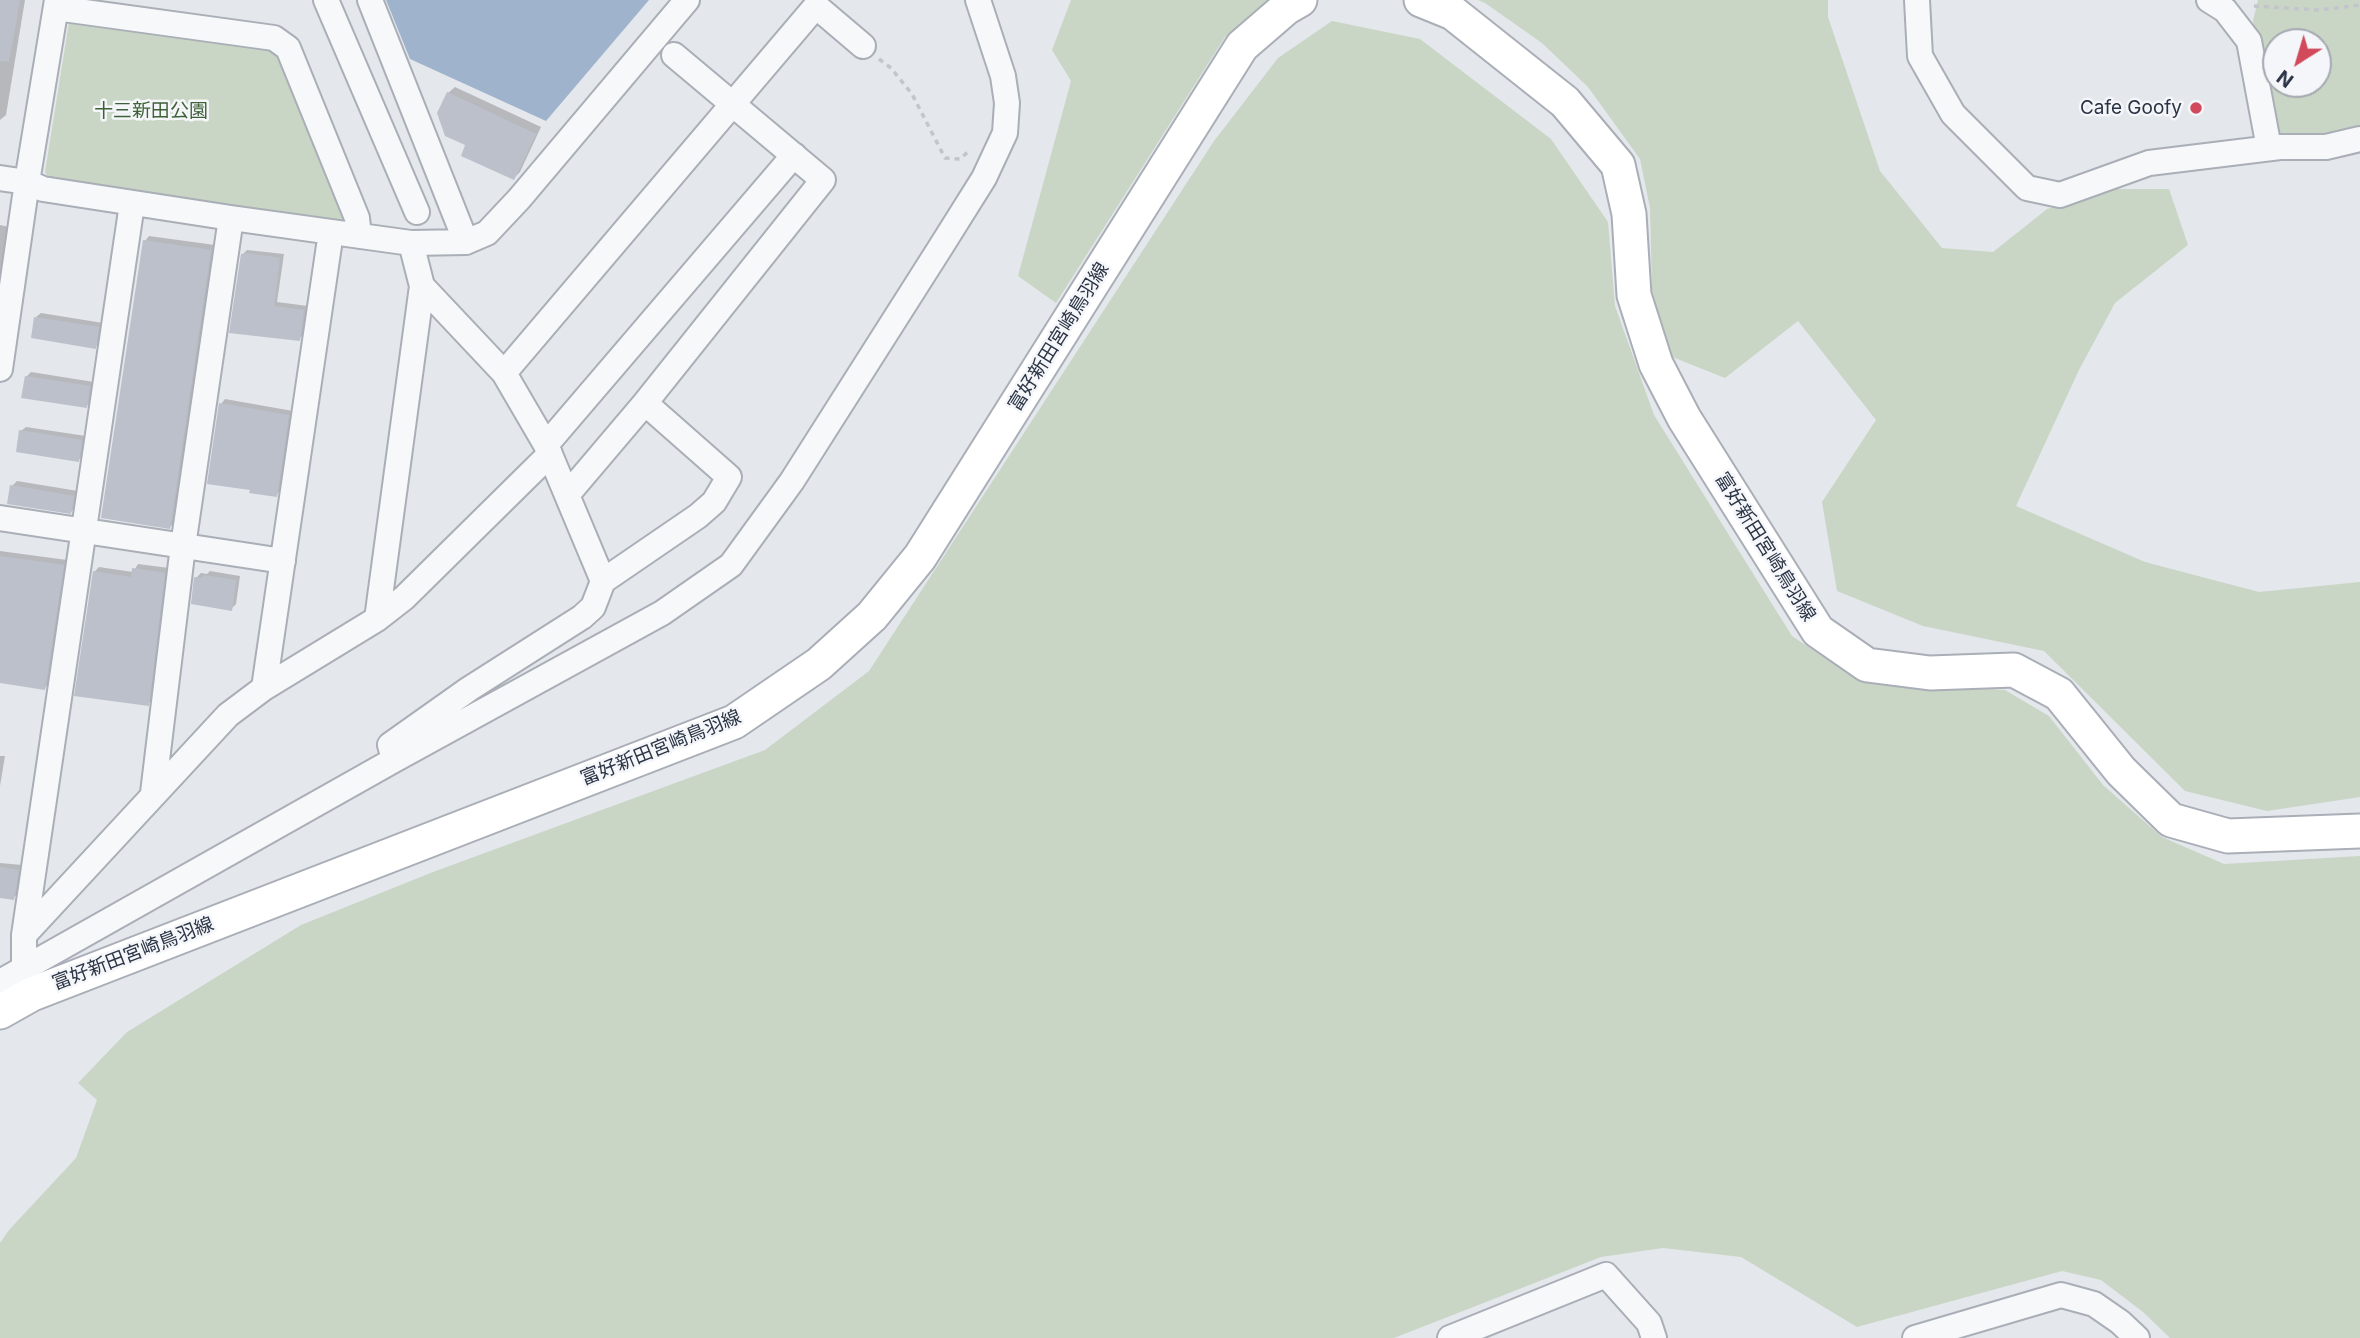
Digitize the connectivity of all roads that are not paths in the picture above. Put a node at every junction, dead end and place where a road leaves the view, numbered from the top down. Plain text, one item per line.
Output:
1 (326, 0) edge
2 (370, 0) edge
3 (687, 0) edge
4 (978, 0) edge
5 (1300, 0) edge
6 (1422, 0) edge
7 (1917, 0) edge
8 (2209, 0) edge
9 (818, 3) edge
10 (57, 4) edge
11 (863, 46) road end
12 (674, 55) dead end
13 (732, 103) junction
14 (2360, 139) edge
15 (2269, 148) junction
16 (794, 155) junction
17 (0, 178) edge
18 (27, 182) junction
19 (132, 204) junction
20 (417, 212) dead end
21 (231, 218) junction
22 (331, 232) junction
23 (359, 236) junction
24 (466, 242) junction
25 (411, 243) junction
26 (422, 286) junction
27 (3, 326) edge
28 (0, 369) edge
29 (504, 373) junction
30 (645, 403) junction
31 (548, 449) junction
32 (568, 495) junction
33 (0, 518) edge
34 (84, 531) junction
35 (183, 546) junction
36 (283, 561) junction
37 (603, 581) junction
38 (377, 620) junction
39 (264, 688) junction
40 (394, 760) junction
41 (153, 793) junction
42 (2360, 831) edge
43 (24, 935) junction
44 (24, 968) junction
45 (0, 982) edge
46 (0, 1012) edge
47 (1450, 1338) edge
48 (1654, 1338) edge
49 (1915, 1338) edge
50 (2137, 1338) edge

1 - 20 street
2 - 24 street
3 - 24 street
4 - 40 street
5 - 46 main road, 富好新田宮崎鳥羽線
6 - 42 main road, 富好新田宮崎鳥羽線
7 - 15 street
8 - 15 street
9 - 11 street
9 - 13 street
10 - 18 street
10 - 23 street
12 - 13 street
13 - 16 street
13 - 29 street
14 - 15 street
16 - 30 street
16 - 31 street
17 - 18 street
18 - 19 street
18 - 27 street
19 - 21 street
19 - 34 street
21 - 22 street
21 - 35 street
22 - 23 street
22 - 36 street
23 - 25 street
24 - 25 street
25 - 26 street
26 - 29 street
26 - 38 street
27 - 28 street
29 - 31 street
30 - 32 street
30 - 37 street
31 - 32 street
31 - 38 street
32 - 37 street
33 - 34 street
34 - 35 street
34 - 43 street
35 - 36 street
35 - 41 street
36 - 39 street
37 - 40 street
38 - 39 street
39 - 41 street
40 - 44 street
41 - 43 street
43 - 44 street
44 - 45 street
47 - 48 street
49 - 50 street

